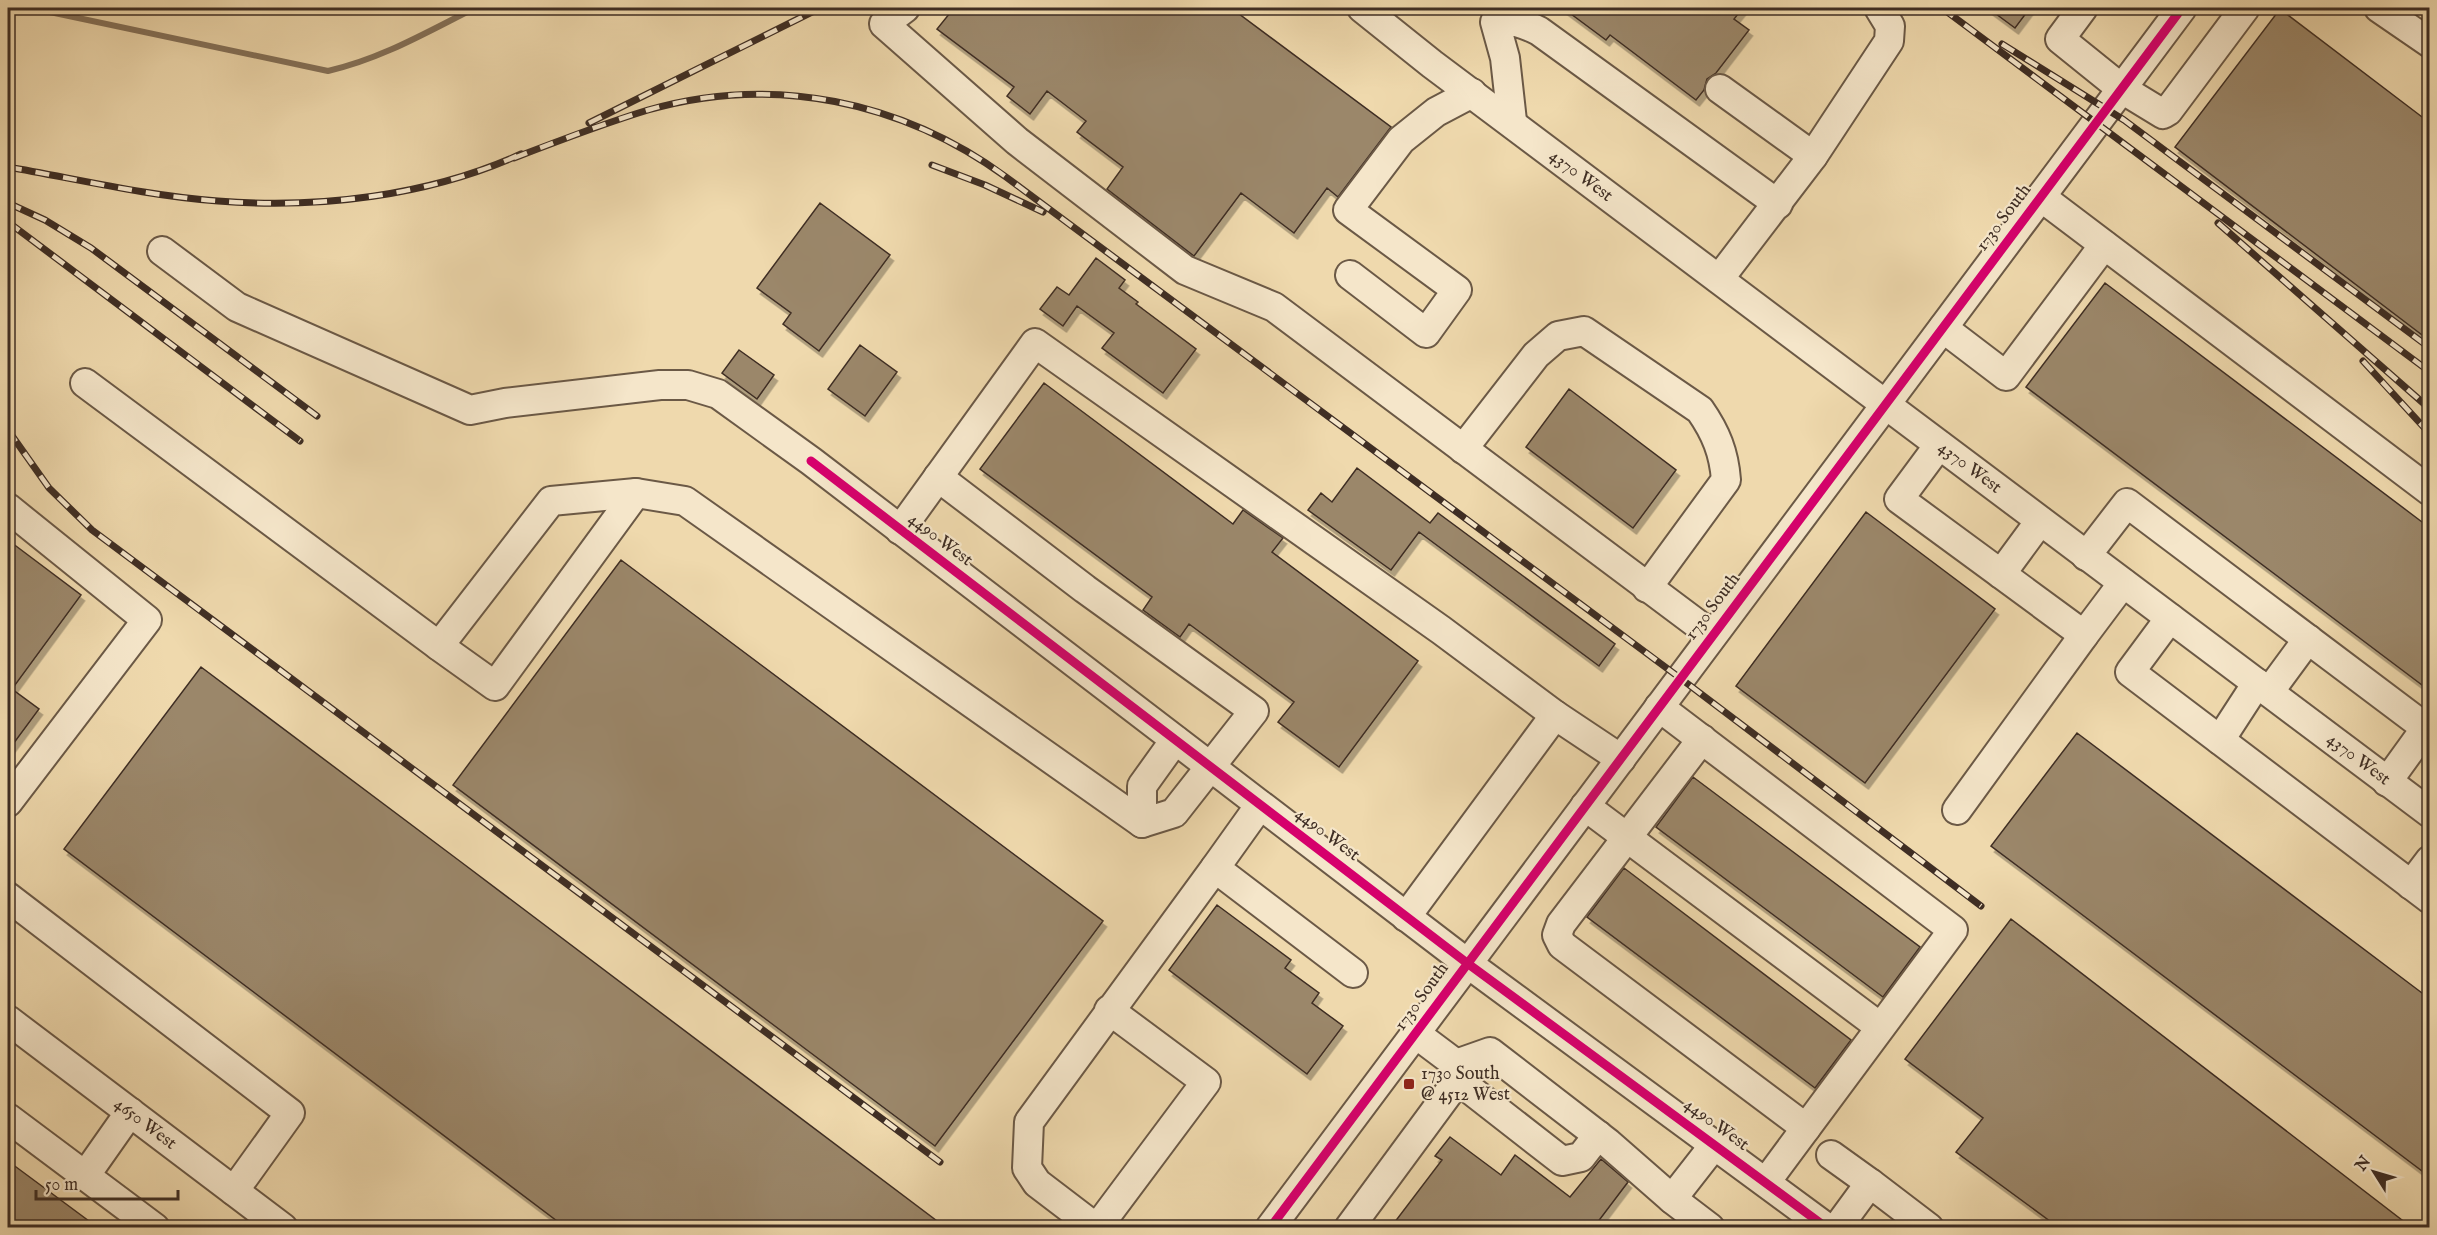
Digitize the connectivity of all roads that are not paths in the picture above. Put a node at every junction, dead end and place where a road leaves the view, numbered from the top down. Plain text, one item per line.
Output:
1 (905, 8) edge
2 (1362, 8) edge
3 (1879, 8) edge
4 (2083, 8) edge
5 (2182, 8) edge
6 (2245, 8) edge
7 (2379, 8) edge
8 (1492, 15) edge
9 (2430, 43) edge
10 (1720, 89) dead end
11 (2121, 89) junction
12 (1472, 93) junction
13 (1512, 121) junction
14 (1812, 156) junction
15 (2041, 197) junction
16 (1778, 204) junction
17 (2104, 245) junction
18 (162, 251) dead end
19 (1350, 275) dead end
20 (1719, 279) junction
21 (1942, 328) junction
22 (86, 383) dead end
23 (1885, 404) junction
24 (1939, 445) junction
25 (1463, 449) junction
26 (938, 477) junction
27 (2430, 490) edge
28 (636, 493) junction
29 (8, 508) edge
30 (2040, 521) junction
31 (900, 530) junction
32 (2086, 555) junction
33 (2001, 574) junction
34 (2123, 583) junction
35 (1647, 588) junction
36 (2170, 618) junction
37 (1712, 635) junction
38 (2084, 635) junction
39 (2308, 639) junction
40 (439, 646) junction
41 (2263, 687) junction
42 (1659, 707) junction
43 (1556, 716) junction
44 (1702, 739) junction
45 (1175, 740) junction
46 (2220, 740) junction
47 (1621, 759) junction
48 (1210, 766) junction
49 (2387, 782) junction
50 (8, 802) edge
51 (1260, 805) junction
52 (1585, 806) junction
53 (1957, 810) dead end
54 (2430, 813) edge
55 (1142, 823) junction
56 (1628, 838) junction
57 (2430, 860) edge
58 (1215, 868) junction
59 (2420, 892) edge
60 (8, 897) edge
61 (1407, 917) junction
62 (1467, 963) junction
63 (1353, 973) dead end
64 (1110, 1010) junction
65 (8, 1020) edge
66 (1880, 1027) junction
67 (1416, 1034) junction
68 (1457, 1072) junction
69 (130, 1112) junction
70 (8, 1118) edge
71 (1806, 1128) junction
72 (1598, 1135) junction
73 (1715, 1144) junction
74 (1831, 1155) dead end
75 (85, 1176) junction
76 (1766, 1182) junction
77 (1870, 1183) junction
78 (234, 1191) junction
79 (1672, 1199) junction
80 (1915, 1223) edge
81 (155, 1227) edge
82 (283, 1227) edge
83 (1097, 1227) edge
84 (1272, 1227) edge
85 (1349, 1227) edge
86 (1710, 1227) edge
87 (1827, 1227) edge
88 (1837, 1227) edge

1 - 25 street
2 - 12 street, 4370 West
3 - 14 street
4 - 11 street
5 - 11 street, 1730 South
6 - 11 street
7 - 9 street
8 - 13 street
8 - 16 street
10 - 14 street
11 - 15 street, 1730 South
12 - 13 street, 4370 West
12 - 19 street
13 - 20 street, 4370 West
14 - 16 street
15 - 17 street
15 - 21 street, 1730 South
16 - 20 street
17 - 21 street
17 - 27 street
18 - 31 street, 4490 West
20 - 23 street, 4370 West
21 - 23 street, 1730 South
22 - 40 street
23 - 24 street, 4370 West
23 - 37 street, 1730 South
24 - 30 street, 4370 West
24 - 33 street
25 - 35 street
25 - 35 street
26 - 31 street
26 - 43 street
26 - 48 street
28 - 40 street
28 - 40 street
28 - 55 street
29 - 50 street
30 - 32 street, 4370 West
30 - 33 street
31 - 45 street, 4490 West
32 - 34 street, 4370 West
32 - 39 street
33 - 38 street
34 - 36 street, 4370 West
34 - 38 street
35 - 37 street
36 - 41 street, 4370 West
36 - 46 street
37 - 42 street, 1730 South
38 - 53 street
39 - 41 street
39 - 49 street
41 - 46 street
41 - 49 street, 4370 West
42 - 44 street
42 - 47 street, 1730 South
43 - 47 street
43 - 61 street
44 - 56 street
44 - 66 street
45 - 48 street, 4490 West
45 - 55 street
46 - 59 street
47 - 52 street, 1730 South
48 - 51 street, 4490 West
48 - 55 street
49 - 54 street, 4370 West
51 - 58 street
51 - 61 street, 4490 West
52 - 56 street
52 - 62 street, 1730 South
56 - 66 street
56 - 71 street
57 - 59 street
58 - 63 street
58 - 64 street
60 - 78 street
61 - 62 street, 4490 West
62 - 67 street, 1730 South
62 - 73 street, 4490 West
64 - 83 street
64 - 83 street
65 - 69 street, 4650 West
66 - 71 street
67 - 68 street
67 - 84 street, 1730 South
68 - 72 street
68 - 72 street
68 - 85 street
69 - 75 street
69 - 78 street, 4650 West
70 - 75 street
71 - 76 street
72 - 79 street
73 - 76 street, 4490 West
73 - 79 street
74 - 77 street
75 - 81 street
76 - 87 street, 4490 West
77 - 80 street
77 - 88 street
78 - 82 street, 4650 West
79 - 86 street

